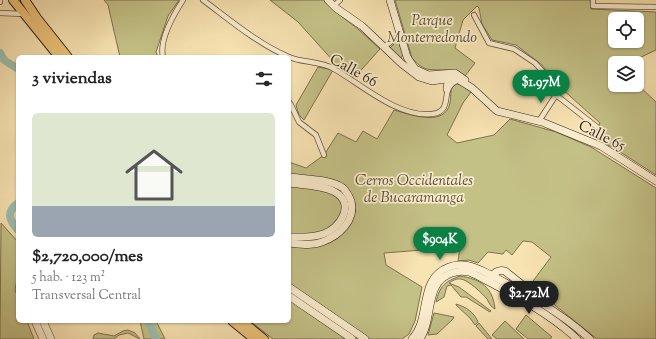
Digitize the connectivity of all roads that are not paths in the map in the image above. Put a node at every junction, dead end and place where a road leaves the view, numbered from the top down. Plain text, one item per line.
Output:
1 (13, 0) edge
2 (25, 0) edge
3 (183, 0) edge
4 (203, 0) edge
5 (340, 0) edge
6 (390, 0) edge
7 (593, 0) edge
8 (331, 3) edge
9 (656, 7) edge
10 (0, 13) edge
11 (25, 14) junction
12 (474, 15) dead end
13 (400, 35) junction
14 (384, 47) junction
15 (57, 55) edge
16 (66, 55) edge
17 (162, 55) edge
18 (286, 55) edge
19 (291, 57) edge
20 (407, 57) junction
21 (402, 64) junction
22 (443, 78) junction
23 (459, 80) junction
24 (472, 88) junction
25 (447, 92) junction
26 (556, 95) junction
27 (291, 106) edge
28 (539, 121) junction
29 (597, 127) dead end
30 (324, 155) dead end
31 (291, 176) edge
32 (656, 180) edge
33 (291, 183) edge
34 (291, 237) edge
35 (291, 243) edge
36 (490, 278) junction
37 (291, 288) edge
38 (291, 297) edge
39 (426, 313) junction
40 (36, 323) edge
41 (44, 323) edge
42 (234, 323) edge
43 (244, 323) edge
44 (43, 339) edge
45 (51, 339) edge
46 (254, 339) edge
47 (264, 339) edge
48 (352, 339) edge
49 (365, 339) edge
50 (412, 339) edge
51 (420, 339) edge
52 (577, 339) edge
53 (590, 339) edge

1 - 11 highway
2 - 16 highway
3 - 17 street
4 - 18 street, Calle 66
5 - 8 street
6 - 13 main road
7 - 9 street
8 - 14 main road, Calle 65
10 - 11 street
11 - 15 highway
12 - 26 street
13 - 14 street
13 - 20 main road
14 - 21 main road, Calle 65
19 - 25 street, Calle 66
20 - 21 main road
20 - 22 main road, Calle 65
21 - 22 main road, Calle 65
22 - 23 main road, Calle 65
22 - 24 main road, Calle 65
22 - 25 main road
23 - 24 main road, Calle 65
23 - 25 street
24 - 28 main road, Calle 65
26 - 28 street
26 - 29 street
27 - 30 street
28 - 32 main road, Calle 65
31 - 35 main road
33 - 34 main road
36 - 39 main road
36 - 52 main road
36 - 53 main road
37 - 49 main road
38 - 48 main road
39 - 50 main road
39 - 51 main road
40 - 44 main road
41 - 45 main road
42 - 46 highway
43 - 47 highway

